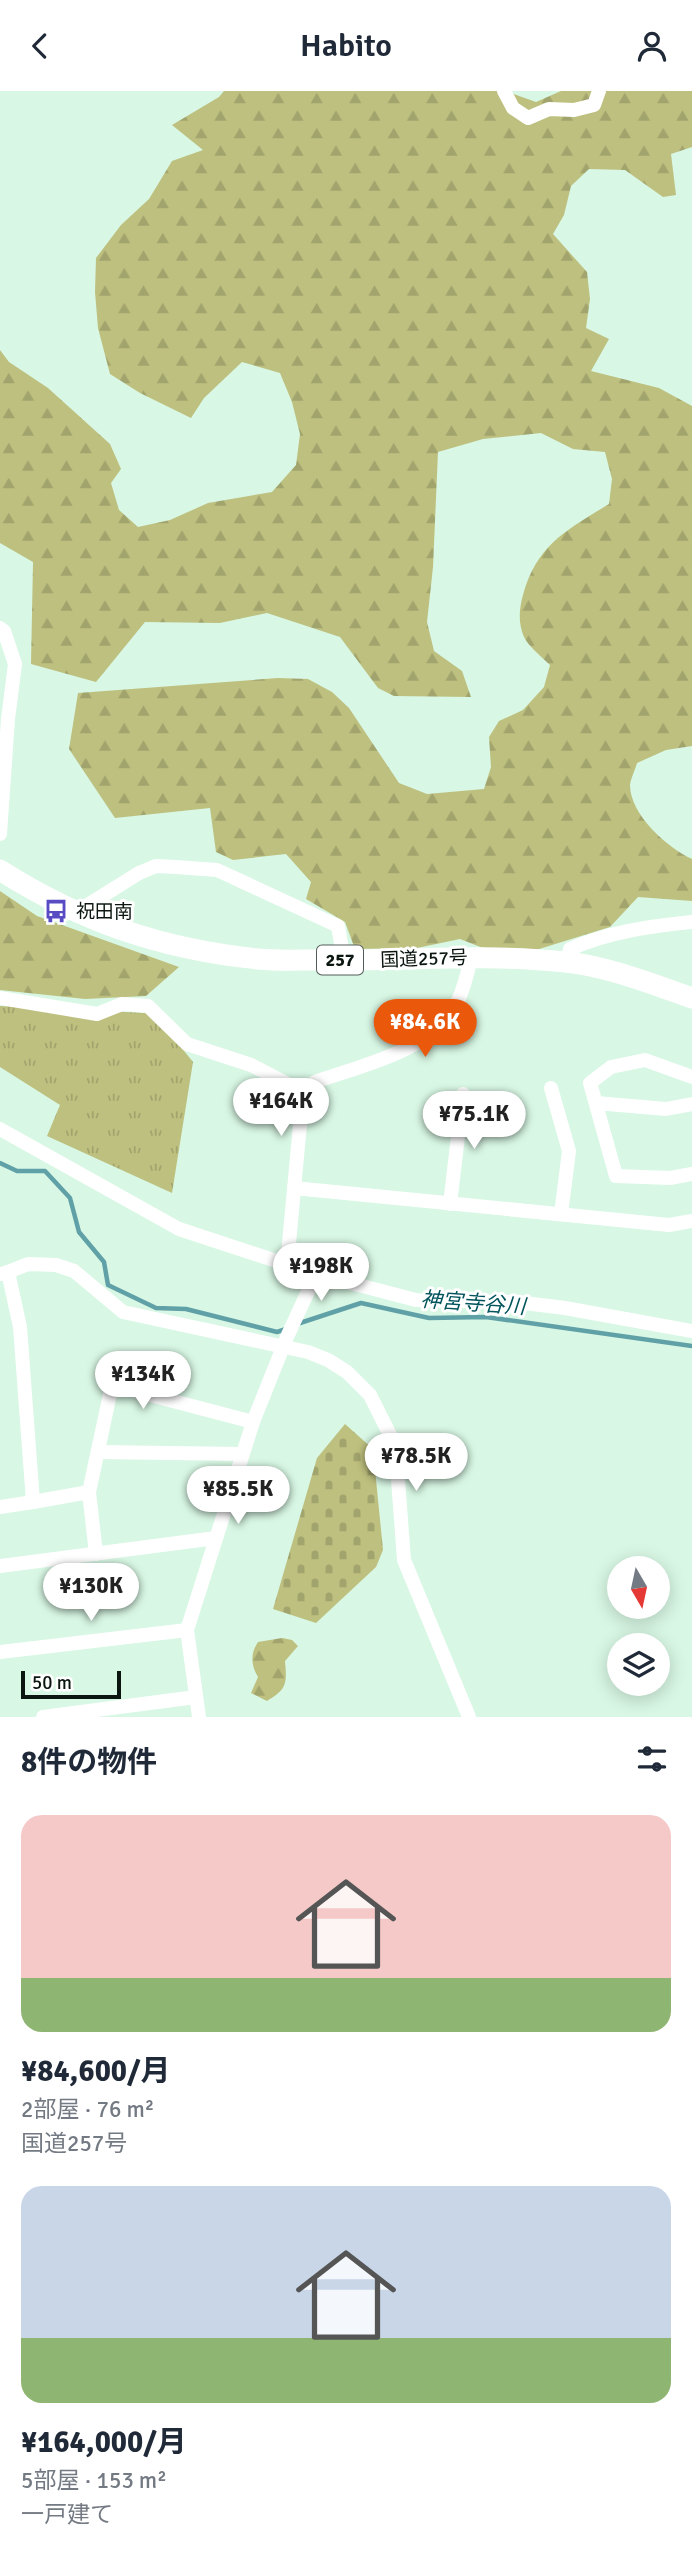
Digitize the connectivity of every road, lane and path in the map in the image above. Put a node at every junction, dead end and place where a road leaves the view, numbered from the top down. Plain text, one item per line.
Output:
1 (504, 91) edge
2 (599, 91) edge
3 (0, 628) edge
4 (0, 834) edge
5 (0, 870) edge
6 (75, 913) junction
7 (692, 922) edge
8 (471, 957) junction
9 (344, 961) junction
10 (567, 962) junction
11 (0, 998) edge
12 (692, 998) edge
13 (692, 1077) edge
14 (551, 1088) dead end
15 (303, 1092) junction
16 (463, 1094) dead end
17 (596, 1103) junction
18 (692, 1104) edge
19 (0, 1129) edge
20 (692, 1174) edge
21 (294, 1188) junction
22 (450, 1204) junction
23 (561, 1214) junction
24 (692, 1220) edge
25 (287, 1265) junction
26 (4, 1273) edge
27 (316, 1275) junction
28 (692, 1331) edge
29 (284, 1343) junction
30 (253, 1422) junction
31 (98, 1452) junction
32 (242, 1454) junction
33 (89, 1492) junction
34 (33, 1502) junction
35 (0, 1507) edge
36 (216, 1538) junction
37 (96, 1554) junction
38 (0, 1566) edge
39 (187, 1630) junction
40 (0, 1652) edge
41 (196, 1697) junction
42 (43, 1717) edge
43 (199, 1717) edge
44 (469, 1717) edge

1 - 2 street
3 - 4 street
5 - 6 highway, 国道257号 / 257
6 - 9 highway, 国道257号 / 257
6 - 9 street
7 - 10 street
8 - 9 highway, 国道257号 / 257
8 - 10 highway, 国道257号 / 257
8 - 15 street
10 - 12 highway, 国道257号 / 257
11 - 15 street
13 - 17 street
14 - 23 street
15 - 21 street
16 - 22 street
17 - 18 street
17 - 20 street
19 - 25 street
21 - 22 street
21 - 25 street
22 - 23 street
23 - 24 street
25 - 27 street
26 - 29 street
26 - 34 street
27 - 28 street
27 - 29 street
29 - 30 street
29 - 44 street
30 - 31 street
30 - 32 street
31 - 32 street
31 - 33 street
32 - 36 street
33 - 34 street
33 - 37 street
34 - 35 street
36 - 37 street
36 - 39 street
37 - 38 street
39 - 40 street
39 - 41 street
41 - 42 street
41 - 43 street

